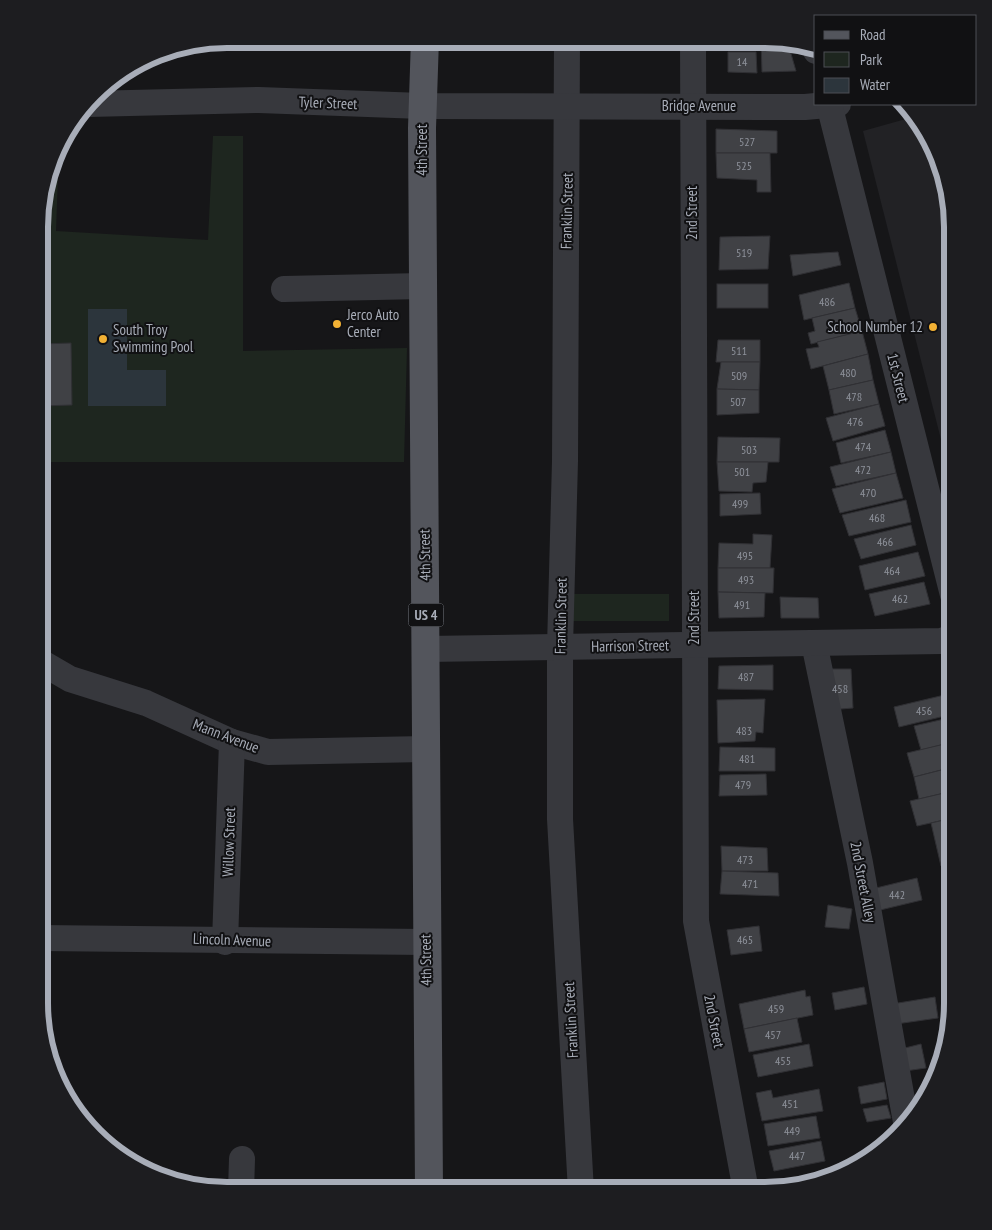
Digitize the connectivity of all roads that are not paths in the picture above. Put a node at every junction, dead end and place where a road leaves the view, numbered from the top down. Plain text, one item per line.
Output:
1 (425, 48) edge
2 (567, 48) edge
3 (693, 48) edge
4 (97, 104) edge
5 (814, 104) edge
6 (832, 105) edge
7 (422, 106) junction
8 (568, 106) junction
9 (692, 106) junction
10 (422, 286) junction
11 (284, 290) dead end
12 (944, 558) edge
13 (944, 640) edge
14 (814, 643) junction
15 (694, 645) junction
16 (560, 647) junction
17 (426, 649) junction
18 (48, 673) edge
19 (232, 742) junction
20 (426, 749) junction
21 (48, 938) edge
22 (225, 942) junction
23 (426, 942) junction
24 (905, 1115) edge
25 (242, 1159) dead end
26 (241, 1182) edge
27 (429, 1182) edge
28 (580, 1182) edge
29 (744, 1182) edge

1 - 7 main road, 4th Street / US 4
2 - 8 street, Franklin Street
3 - 9 street, 2nd Street
4 - 7 street, Tyler Street
5 - 9 street, Bridge Avenue
6 - 12 street, 1st Street
7 - 8 street, Tyler Street
7 - 10 main road, 4th Street / US 4
8 - 9 street, Bridge Avenue
8 - 16 street, Franklin Street
9 - 15 street, 2nd Street
10 - 11 street
10 - 17 main road, 4th Street / US 4
13 - 14 street, Harrison Street
14 - 15 street, Harrison Street
14 - 24 street, 2nd Street Alley
15 - 16 street, Harrison Street
15 - 29 street, 2nd Street
16 - 17 street, Harrison Street
16 - 28 street, Franklin Street
17 - 20 main road, 4th Street / US 4
18 - 19 street, Mann Avenue
19 - 20 street, Mann Avenue
19 - 22 street, Willow Street
20 - 23 main road, 4th Street / US 4
21 - 22 street, Lincoln Avenue
22 - 23 street, Lincoln Avenue
23 - 27 main road, 4th Street / US 4
25 - 26 street

